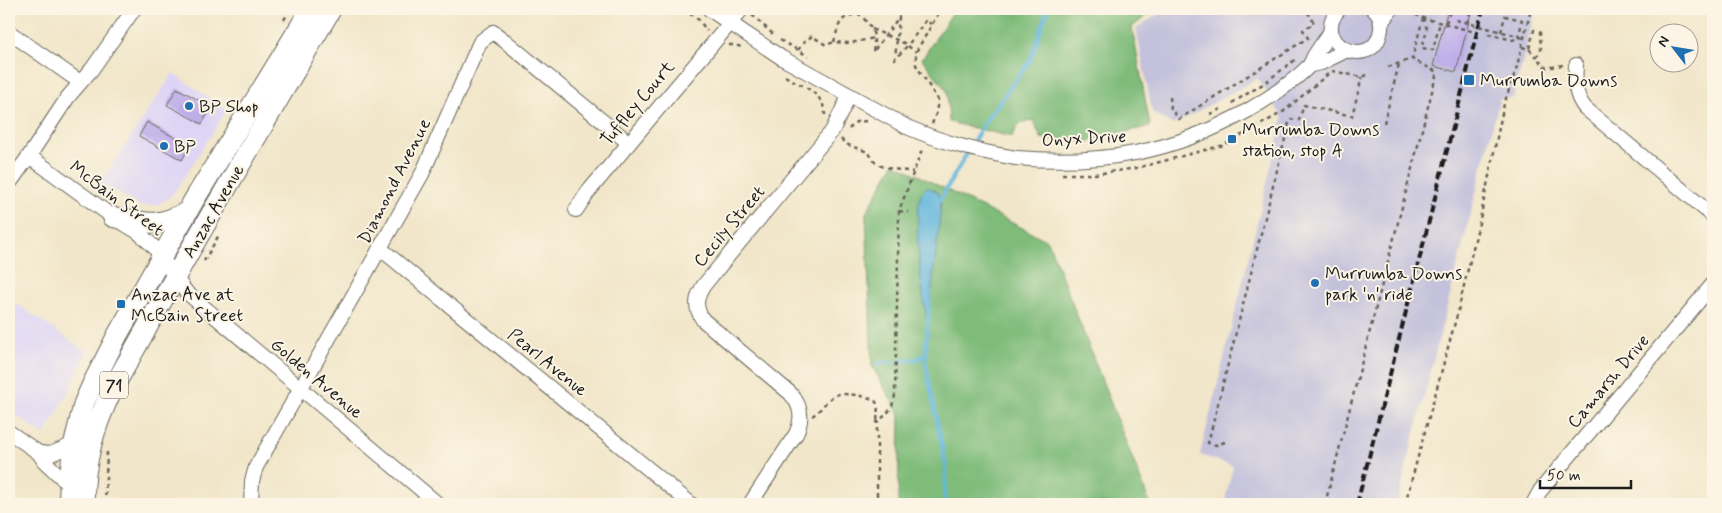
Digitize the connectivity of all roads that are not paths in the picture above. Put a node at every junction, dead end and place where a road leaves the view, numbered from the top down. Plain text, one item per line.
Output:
1 (134, 9) edge
2 (311, 9) edge
3 (331, 9) edge
4 (709, 9) edge
5 (1339, 9) edge
6 (1374, 9) edge
7 (1391, 9) edge
8 (746, 11) edge
9 (730, 23) junction
10 (1381, 24) junction
11 (1331, 31) junction
12 (9, 32) edge
13 (1347, 50) junction
14 (1305, 61) junction
15 (1576, 65) road end
16 (80, 82) junction
17 (848, 96) junction
18 (629, 143) junction
19 (30, 156) junction
20 (9, 184) edge
21 (576, 210) dead end
22 (187, 212) junction
23 (1713, 216) edge
24 (113, 217) junction
25 (381, 249) junction
26 (162, 256) junction
27 (175, 278) junction
28 (1713, 284) edge
29 (301, 389) junction
30 (9, 432) edge
31 (74, 444) junction
32 (39, 453) junction
33 (69, 496) edge
34 (84, 504) edge
35 (251, 504) edge
36 (438, 504) edge
37 (691, 504) edge
38 (750, 504) edge
39 (1533, 504) edge

1 - 16 street
2 - 22 highway, Anzac Avenue / 71
3 - 27 highway, Anzac Avenue / 71
4 - 9 street
5 - 11 street, Onyx Drive
6 - 10 street
7 - 10 street
8 - 9 street, Tuffley Court
9 - 17 street
9 - 18 street, Tuffley Court
10 - 13 street
11 - 13 street
11 - 14 street, Onyx Drive
12 - 16 street
13 - 14 street, Onyx Drive
14 - 17 street, Onyx Drive, bridge
15 - 23 street
16 - 19 street
17 - 38 street, Cecily Street
18 - 21 street, Tuffley Court
18 - 25 street, Diamond Avenue
19 - 20 street
19 - 24 street, McBain Street
22 - 24 highway
22 - 26 highway, Anzac Avenue / 71
24 - 26 street, McBain Street
25 - 29 street, Diamond Avenue
25 - 37 street, Pearl Avenue
26 - 27 street, McBain Street
26 - 31 highway, Anzac Avenue / 71
27 - 29 street, Golden Avenue
27 - 34 highway, Anzac Avenue / 71
28 - 39 street, Camarsh Drive
29 - 35 street, Diamond Avenue
29 - 36 street, Golden Avenue
30 - 32 street
31 - 32 street
31 - 33 highway, Anzac Avenue / 71
32 - 33 street

